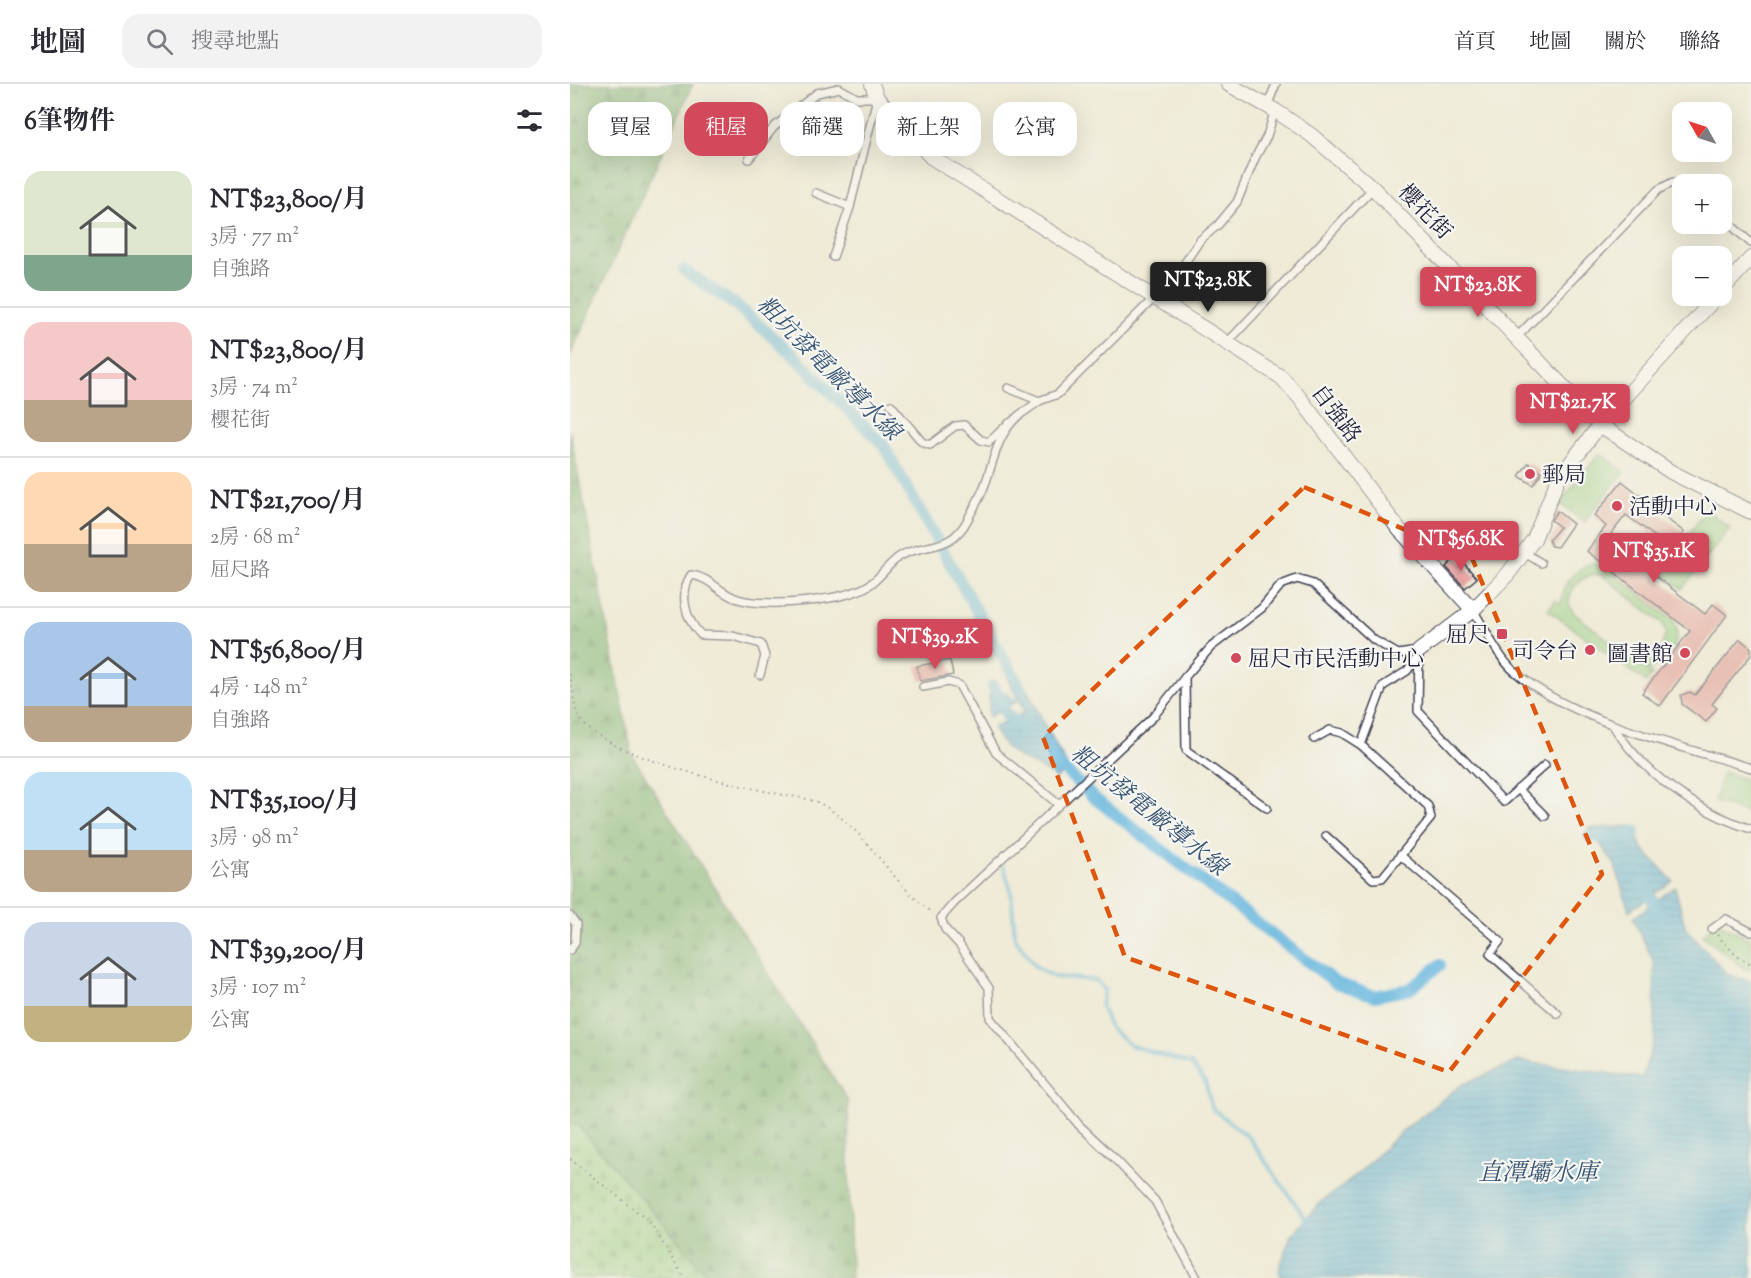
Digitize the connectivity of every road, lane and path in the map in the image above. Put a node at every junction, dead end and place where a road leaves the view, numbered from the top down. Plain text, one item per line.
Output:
1 (872, 84) edge
2 (1228, 84) edge
3 (1276, 84) edge
4 (877, 98) junction
5 (1271, 108) junction
6 (749, 159) dead end
7 (1672, 183) edge
8 (1373, 188) junction
9 (816, 193) dead end
10 (850, 207) junction
11 (1732, 226) edge
12 (1751, 243) edge
13 (833, 257) dead end
14 (1751, 258) edge
15 (1732, 279) edge
16 (1153, 298) junction
17 (1708, 306) edge
18 (1517, 337) junction
19 (1227, 343) junction
20 (1008, 388) dead end
21 (1040, 401) junction
22 (891, 405) dead end
23 (1016, 418) junction
24 (1600, 425) junction
25 (1751, 512) edge
26 (1525, 553) junction
27 (1541, 563) dead end
28 (1473, 610) junction
29 (1419, 653) junction
30 (570, 674) edge
31 (760, 675) dead end
32 (1185, 677) junction
33 (923, 687) dead end
34 (1612, 724) junction
35 (1314, 739) dead end
36 (1361, 745) junction
37 (1545, 765) dead end
38 (1751, 768) edge
39 (1518, 789) junction
40 (1058, 804) junction
41 (1267, 807) dead end
42 (1545, 816) dead end
43 (1751, 829) edge
44 (1326, 836) dead end
45 (1400, 855) junction
46 (570, 916) edge
47 (940, 918) junction
48 (1712, 929) joint
49 (1751, 932) edge
50 (570, 950) edge
51 (1751, 964) edge
52 (1558, 1014) dead end
53 (570, 1160) edge
54 (684, 1278) edge
55 (1197, 1278) edge

1 - 4 street, 自強路
2 - 5 street, 櫻花街
3 - 5 lane
4 - 6 lane
4 - 10 lane
4 - 16 street, 自強路
5 - 8 street, 櫻花街
5 - 16 lane
7 - 18 lane
8 - 18 street, 櫻花街
8 - 19 lane
9 - 10 lane
10 - 13 lane
11 - 12 lane
14 - 15 street
16 - 19 street, 自強路
16 - 21 lane
17 - 24 street
18 - 24 street, 櫻花街
19 - 28 street, 自強路
20 - 21 lane
21 - 23 lane
22 - 23 lane
23 - 31 lane
24 - 25 street, 櫻花街
24 - 26 street
26 - 27 lane
26 - 28 street
28 - 29 street
28 - 34 lane, 自強路
29 - 32 lane
29 - 36 lane
29 - 39 lane
30 - 47 path
32 - 40 lane
32 - 41 lane
33 - 40 lane
34 - 38 lane, 自強路
34 - 43 lane
35 - 36 lane
36 - 45 lane
37 - 39 lane
39 - 42 lane
40 - 47 lane
44 - 45 lane
45 - 52 lane
46 - 50 lane
47 - 55 lane
48 - 49 lane
48 - 51 path
53 - 54 path

